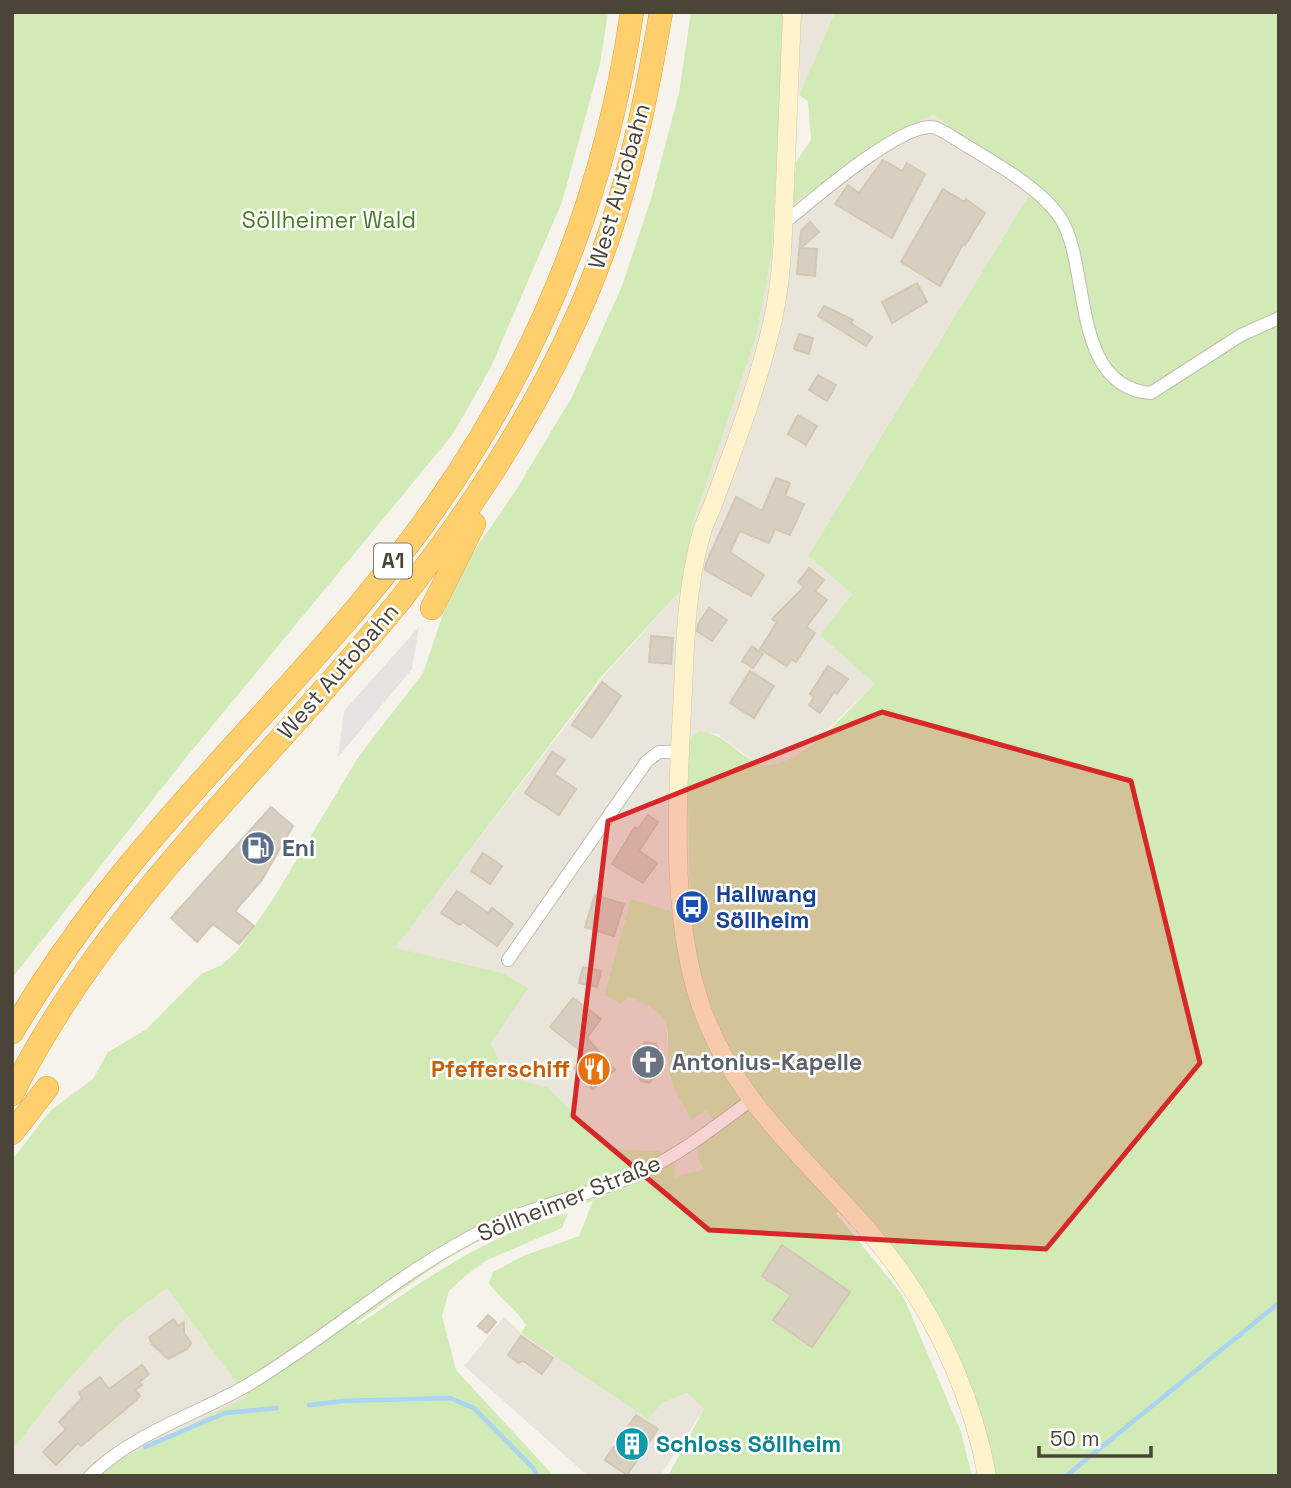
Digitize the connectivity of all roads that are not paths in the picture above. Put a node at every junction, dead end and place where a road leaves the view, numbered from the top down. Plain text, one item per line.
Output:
1 (632, 12) edge
2 (661, 12) edge
3 (792, 12) edge
4 (783, 224) junction
5 (1279, 318) edge
6 (476, 498) junction
7 (432, 608) dead end
8 (680, 752) junction
9 (508, 960) dead end
10 (12, 1032) edge
11 (47, 1088) dead end
12 (12, 1094) edge
13 (750, 1101) junction
14 (12, 1133) edge
15 (90, 1476) edge
16 (987, 1476) edge

1 - 10 highway, West Autobahn / A1
2 - 6 highway, West Autobahn / A1
3 - 4 street
4 - 5 street
4 - 8 street
6 - 7 highway
6 - 12 highway, West Autobahn / A1
8 - 9 street
8 - 13 street
11 - 14 highway
13 - 15 street, Söllheimer Straße
13 - 16 street

